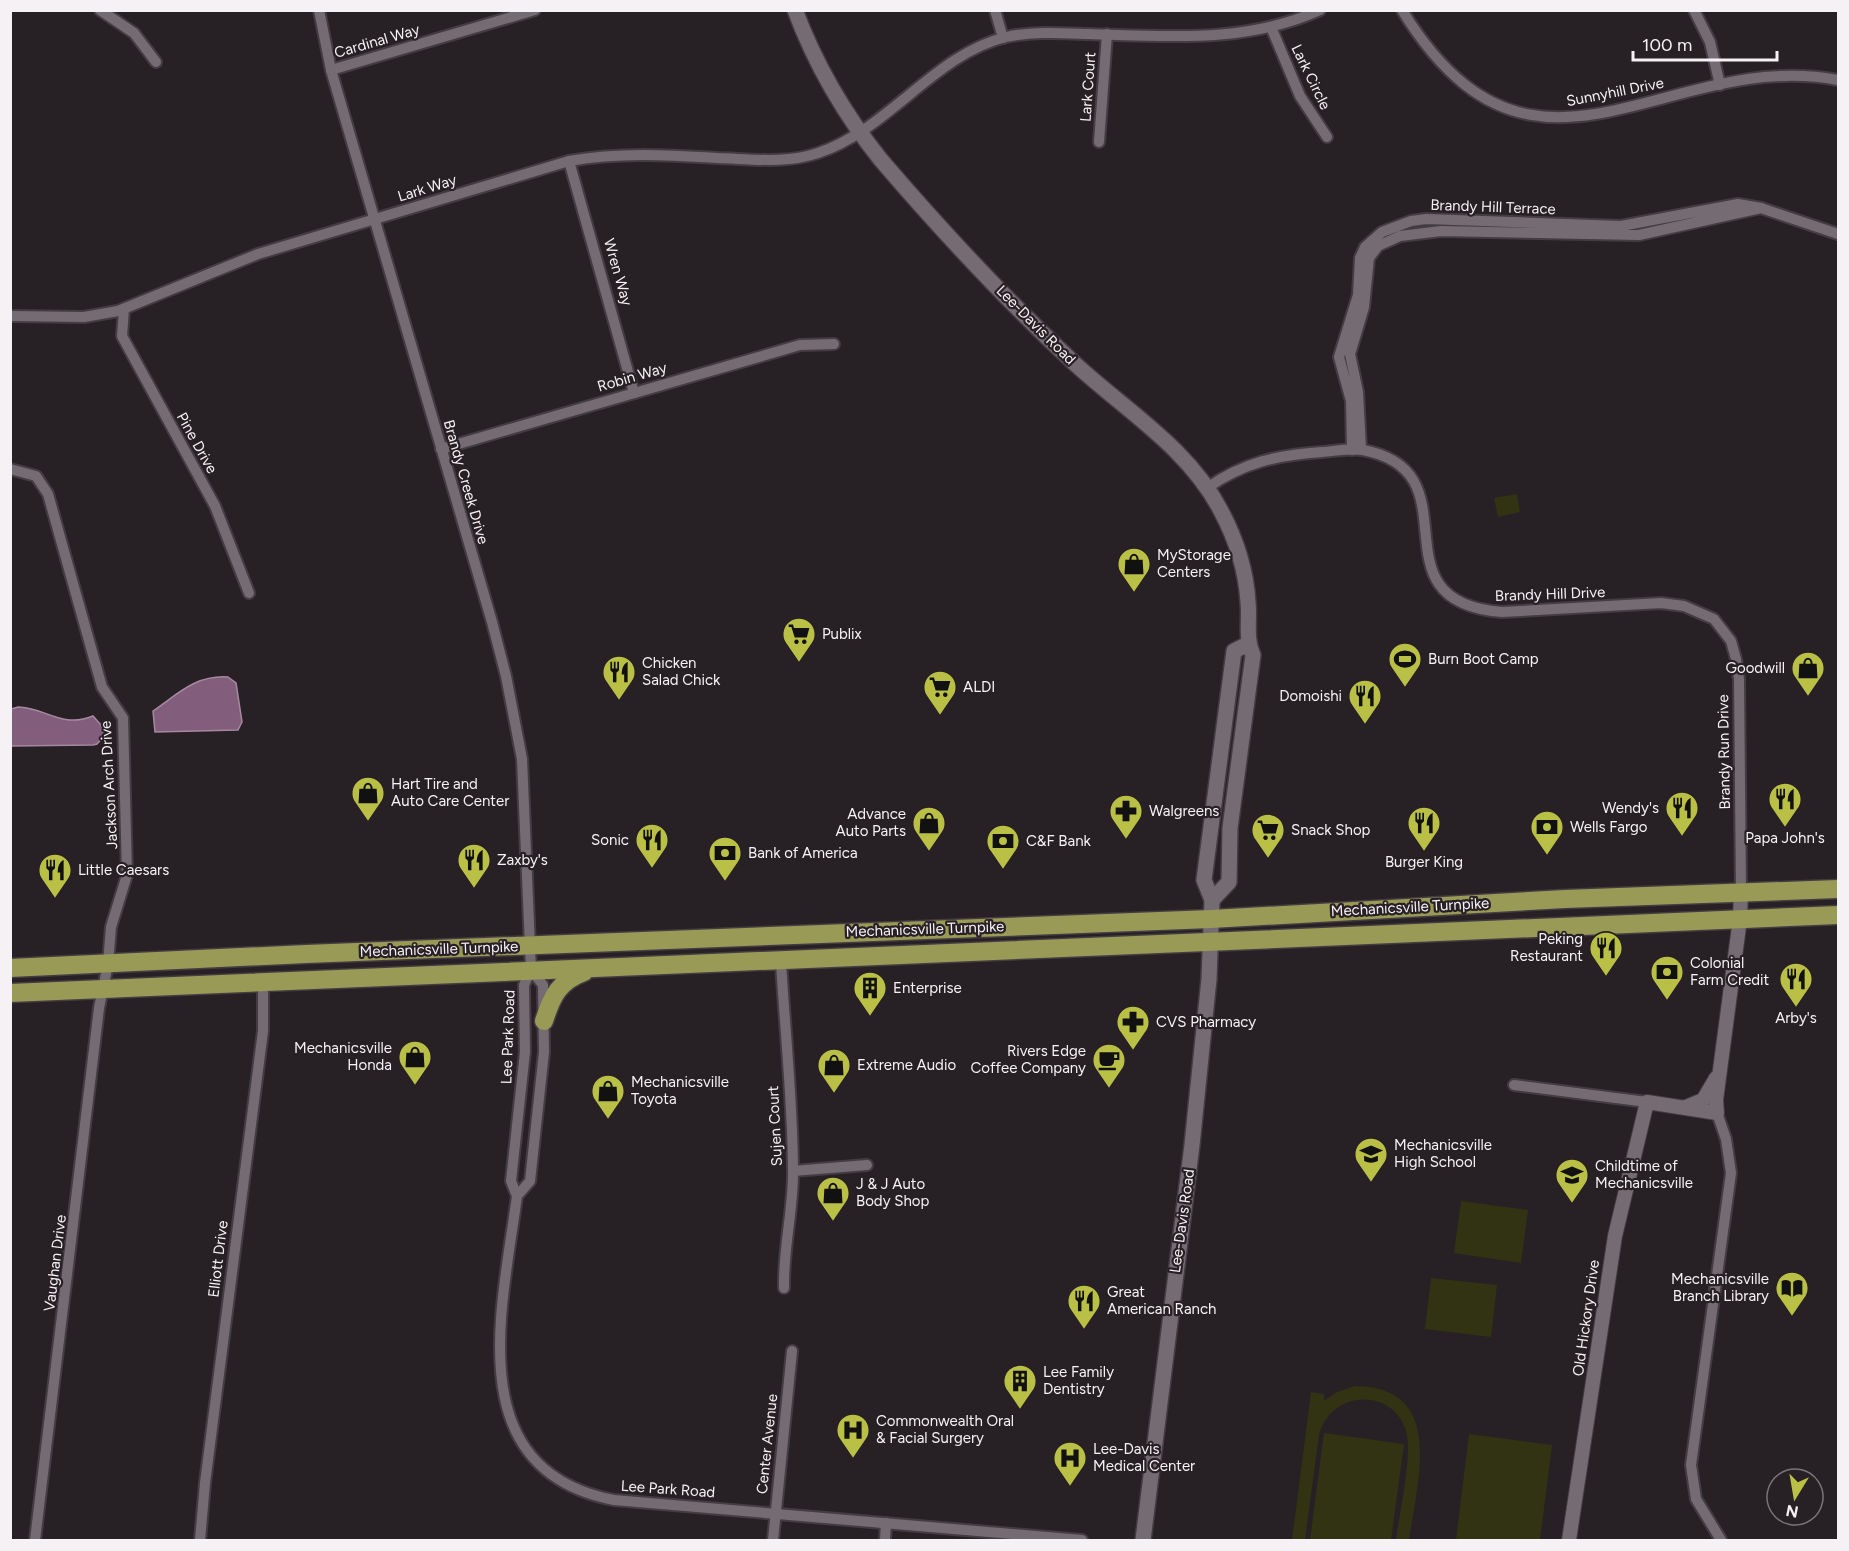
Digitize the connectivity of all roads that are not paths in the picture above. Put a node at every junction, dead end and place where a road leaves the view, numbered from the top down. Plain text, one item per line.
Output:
1 (100, 10) edge
2 (319, 10) edge
3 (535, 10) edge
4 (795, 10) edge
5 (994, 10) edge
6 (1320, 10) edge
7 (1402, 10) edge
8 (1694, 10) edge
9 (1272, 27) junction
10 (1107, 34) junction
11 (1003, 38) junction
12 (156, 62) dead end
13 (331, 70) junction
14 (1839, 80) edge
15 (1720, 85) junction
16 (860, 133) junction
17 (1327, 137) dead end
18 (1099, 142) dead end
19 (569, 161) junction
20 (375, 219) junction
21 (1839, 234) edge
22 (124, 309) junction
23 (10, 316) edge
24 (834, 344) dead end
25 (634, 393) junction
26 (441, 449) junction
27 (1356, 450) junction
28 (10, 469) edge
29 (1208, 488) junction
30 (249, 593) dead end
31 (1714, 619) joint
32 (1248, 644) junction
33 (1224, 724) junction
34 (1236, 788) junction
35 (1839, 890) edge
36 (1741, 892) junction
37 (1212, 900) junction
38 (1839, 915) edge
39 (1211, 919) junction
40 (1740, 919) junction
41 (1210, 942) junction
42 (531, 946) junction
43 (781, 962) junction
44 (108, 964) junction
45 (597, 967) junction
46 (10, 969) edge
47 (531, 970) junction
48 (263, 982) junction
49 (103, 989) junction
50 (10, 993) edge
51 (544, 1020) junction
52 (1721, 1068) junction
53 (1514, 1085) dead end
54 (1647, 1102) junction
55 (1685, 1108) junction
56 (1717, 1113) junction
57 (867, 1165) dead end
58 (793, 1172) junction
59 (517, 1196) junction
60 (784, 1288) dead end
61 (792, 1351) dead end
62 (775, 1512) junction
63 (886, 1523) junction
64 (981, 1536) edge
65 (35, 1540) edge
66 (200, 1540) edge
67 (773, 1540) edge
68 (885, 1540) edge
69 (1082, 1540) edge
70 (1143, 1540) edge
71 (1569, 1540) edge
72 (1720, 1540) edge

1 - 12 street
2 - 13 street, Brandy Creek Drive
3 - 13 street, Cardinal Way
4 - 16 main road, Lee-Davis Road
5 - 11 street
6 - 9 street, Lark Way
7 - 15 street, Sunnyhill Drive
8 - 15 street
9 - 10 street, Lark Way
9 - 17 street, Lark Circle
10 - 11 street, Lark Way
10 - 18 street, Lark Court
11 - 16 street, Lark Way
13 - 20 street, Brandy Creek Drive
14 - 15 street, Sunnyhill Drive
16 - 19 street, Lark Way
16 - 29 main road, Lee-Davis Road
19 - 20 street, Lark Way
19 - 25 street, Wren Way
20 - 22 street, Lark Way
20 - 26 street, Brandy Creek Drive
21 - 27 street, Brandy Hill Terrace
22 - 23 street, Lark Way
22 - 30 street, Pine Drive
24 - 25 street, Robin Way
25 - 26 street, Robin Way
26 - 42 street, Brandy Creek Drive
27 - 29 street, Brandy Hill Drive
27 - 31 street, Brandy Hill Drive
28 - 44 street, Jackson Arch Drive
29 - 32 main road, Lee-Davis Road
31 - 36 street, Brandy Run Drive
32 - 33 main road, Lee-Davis Road
32 - 34 main road, Lee-Davis Road
33 - 34 main road
33 - 37 main road, Lee-Davis Road
34 - 37 main road, Lee-Davis Road
35 - 36 highway, Mechanicsville Turnpike
36 - 39 highway, Mechanicsville Turnpike
36 - 40 street
37 - 39 main road, Lee-Davis Road
38 - 40 highway, Mechanicsville Turnpike
39 - 41 main road, Lee-Davis Road
39 - 42 highway, Mechanicsville Turnpike
40 - 41 highway, Mechanicsville Turnpike
40 - 52 street
41 - 43 highway, Mechanicsville Turnpike
41 - 70 main road, Lee-Davis Road
42 - 44 highway, Mechanicsville Turnpike
42 - 47 street, Brandy Creek Drive
43 - 45 highway, Mechanicsville Turnpike
43 - 58 street, Sujen Court
44 - 46 highway, Mechanicsville Turnpike
44 - 49 street, Jackson Arch Drive
45 - 47 highway, Mechanicsville Turnpike
45 - 51 highway
47 - 48 highway, Mechanicsville Turnpike
47 - 51 street, Lee Park Road
47 - 59 street, Lee Park Road
48 - 49 highway, Mechanicsville Turnpike
48 - 66 street, Elliott Drive
49 - 50 highway, Mechanicsville Turnpike
49 - 65 street, Vaughan Drive
51 - 59 street, Lee Park Road
52 - 55 street
52 - 56 street
53 - 54 street
54 - 55 street
54 - 71 street, Old Hickory Drive
55 - 56 street
56 - 72 street
57 - 58 street
58 - 60 street, Sujen Court
59 - 62 street, Lee Park Road
61 - 62 street, Center Avenue
62 - 63 street, Lee Park Road
62 - 67 street, Center Avenue
63 - 64 street, Lee Park Road
63 - 68 street
64 - 69 street, Lee Park Road

